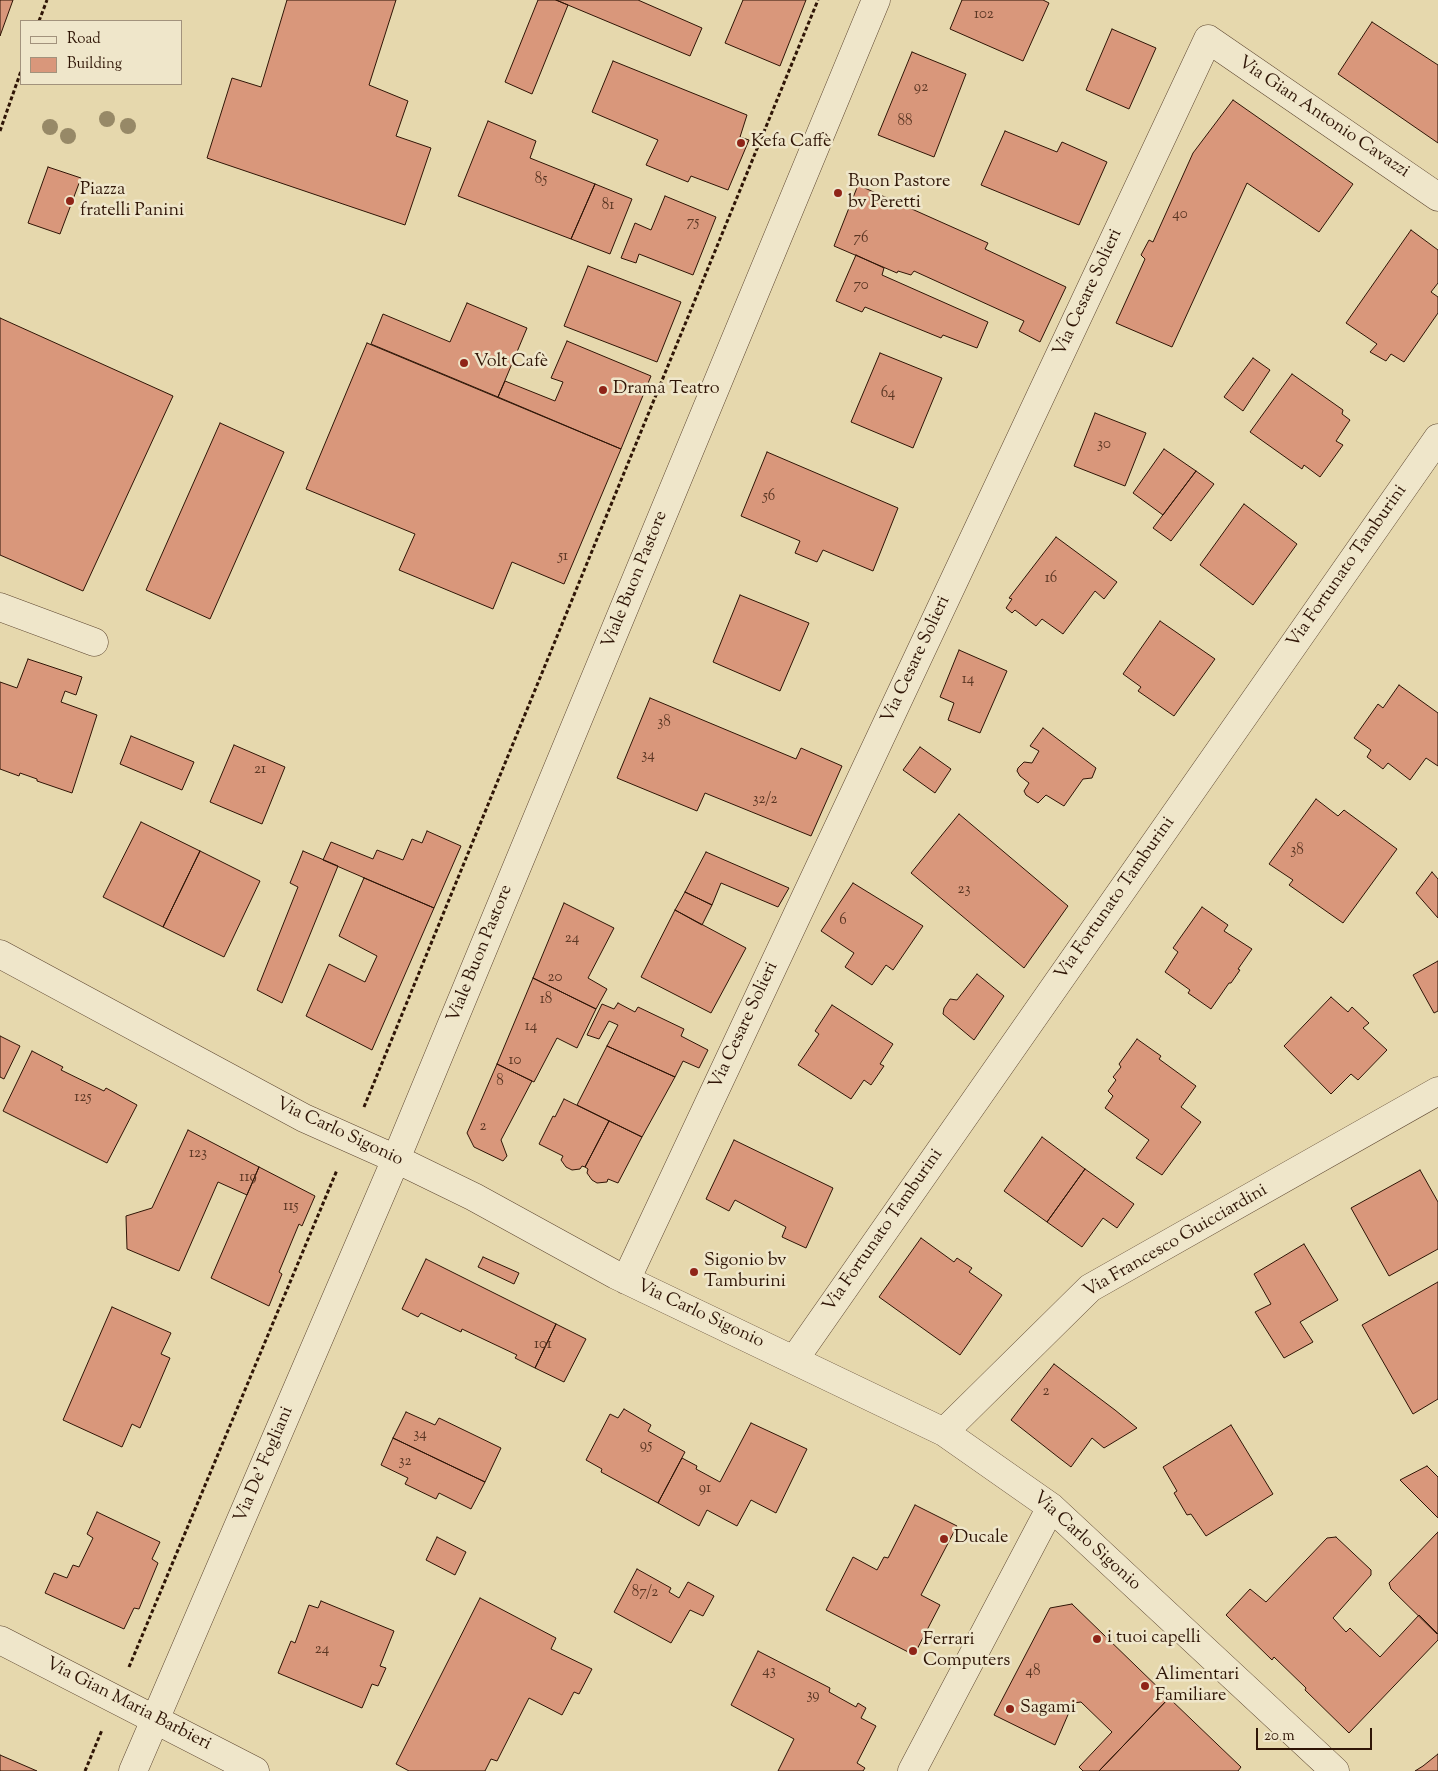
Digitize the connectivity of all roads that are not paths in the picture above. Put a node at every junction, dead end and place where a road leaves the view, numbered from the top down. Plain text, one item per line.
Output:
1 (876, 0) edge
2 (1208, 40) joint
3 (1438, 197) edge
4 (1438, 438) edge
5 (0, 608) edge
6 (94, 642) dead end
7 (0, 954) edge
8 (1438, 1092) edge
9 (396, 1159) junction
10 (626, 1280) junction
11 (794, 1360) junction
12 (944, 1432) junction
13 (1051, 1507) junction
14 (0, 1640) edge
15 (155, 1720) junction
16 (133, 1771) edge
17 (255, 1771) edge
18 (912, 1771) edge
19 (1335, 1771) edge

1 - 9 street, Viale Buon Pastore
2 - 3 street, Via Gian Antonio Cavazzi
2 - 10 street, Via Cesare Solieri
4 - 11 street, Via Fortunato Tamburini
5 - 6 street
7 - 9 street, Via Carlo Sigonio
8 - 12 street, Via Francesco Guicciardini
9 - 10 street, Via Carlo Sigonio
9 - 15 street, Via De' Fogliani
10 - 11 street, Via Carlo Sigonio
11 - 12 street, Via Carlo Sigonio
12 - 13 street, Via Carlo Sigonio
13 - 18 street
13 - 19 street, Via Carlo Sigonio
14 - 15 street, Via Gian Maria Barbieri
15 - 16 street, Via De' Fogliani
15 - 17 street, Via Gian Maria Barbieri

